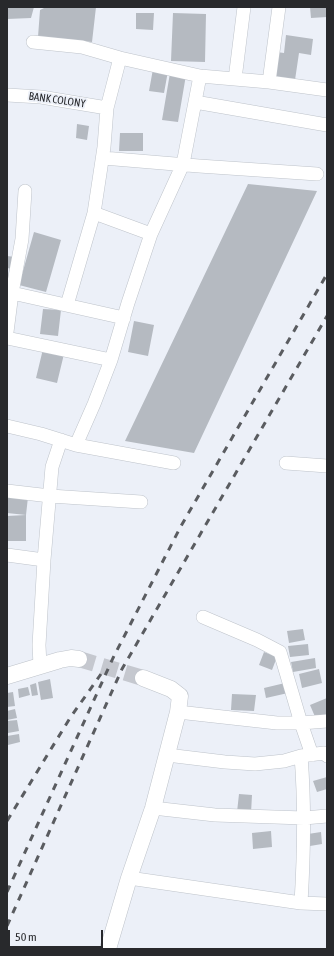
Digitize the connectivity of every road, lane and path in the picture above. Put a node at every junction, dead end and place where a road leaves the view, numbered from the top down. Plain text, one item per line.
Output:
1 (244, 7) edge
2 (279, 7) edge
3 (33, 42) dead end
4 (120, 58) junction
5 (200, 76) junction
6 (235, 79) junction
7 (269, 82) junction
8 (327, 90) edge
9 (7, 95) edge
10 (195, 102) junction
11 (107, 108) junction
12 (327, 125) edge
13 (103, 158) junction
14 (183, 164) junction
15 (317, 174) dead end
16 (25, 192) dead end
17 (94, 213) junction
18 (151, 234) junction
19 (12, 293) junction
20 (67, 305) junction
21 (124, 318) junction
22 (7, 332) edge
23 (7, 338) edge
24 (111, 360) junction
25 (7, 426) edge
26 (61, 440) junction
27 (76, 445) junction
28 (174, 462) dead end
29 (286, 463) dead end
30 (327, 466) edge
31 (7, 491) edge
32 (50, 496) junction
33 (142, 502) dead end
34 (7, 555) edge
35 (44, 560) junction
36 (203, 617) dead end
37 (79, 659) tunnel mouth
38 (40, 666) junction
39 (7, 676) edge
40 (142, 678) tunnel mouth
41 (178, 712) junction
42 (327, 721) edge
43 (301, 723) junction
44 (167, 755) junction
45 (307, 755) junction
46 (327, 756) edge
47 (153, 808) junction
48 (327, 816) edge
49 (304, 818) junction
50 (129, 878) junction
51 (301, 903) junction
52 (327, 904) edge
53 (108, 949) edge

1 - 6 street
2 - 7 street
3 - 4 street
4 - 5 street
4 - 11 street
5 - 6 street
5 - 10 street
6 - 7 street
7 - 8 street
9 - 11 street, BANK COLONY
10 - 12 street
10 - 14 street
11 - 13 street
13 - 14 street
13 - 17 street
14 - 15 street
14 - 18 street
16 - 19 street
17 - 18 street
17 - 20 street
18 - 21 street
19 - 20 street
19 - 22 street
20 - 21 street
21 - 24 street
23 - 24 street
24 - 27 street
25 - 26 street
26 - 27 street
26 - 32 street
27 - 28 street
29 - 30 street
31 - 32 street
32 - 33 street
32 - 35 street
34 - 35 street
35 - 38 street
36 - 43 street
37 - 38 street
38 - 39 street
40 - 41 street
41 - 43 street
41 - 44 street
42 - 43 street
43 - 45 street
44 - 45 street
44 - 47 street
45 - 46 street
45 - 49 street
47 - 49 street
47 - 50 street
48 - 49 street
49 - 51 street
50 - 51 street
50 - 53 street
51 - 52 street

